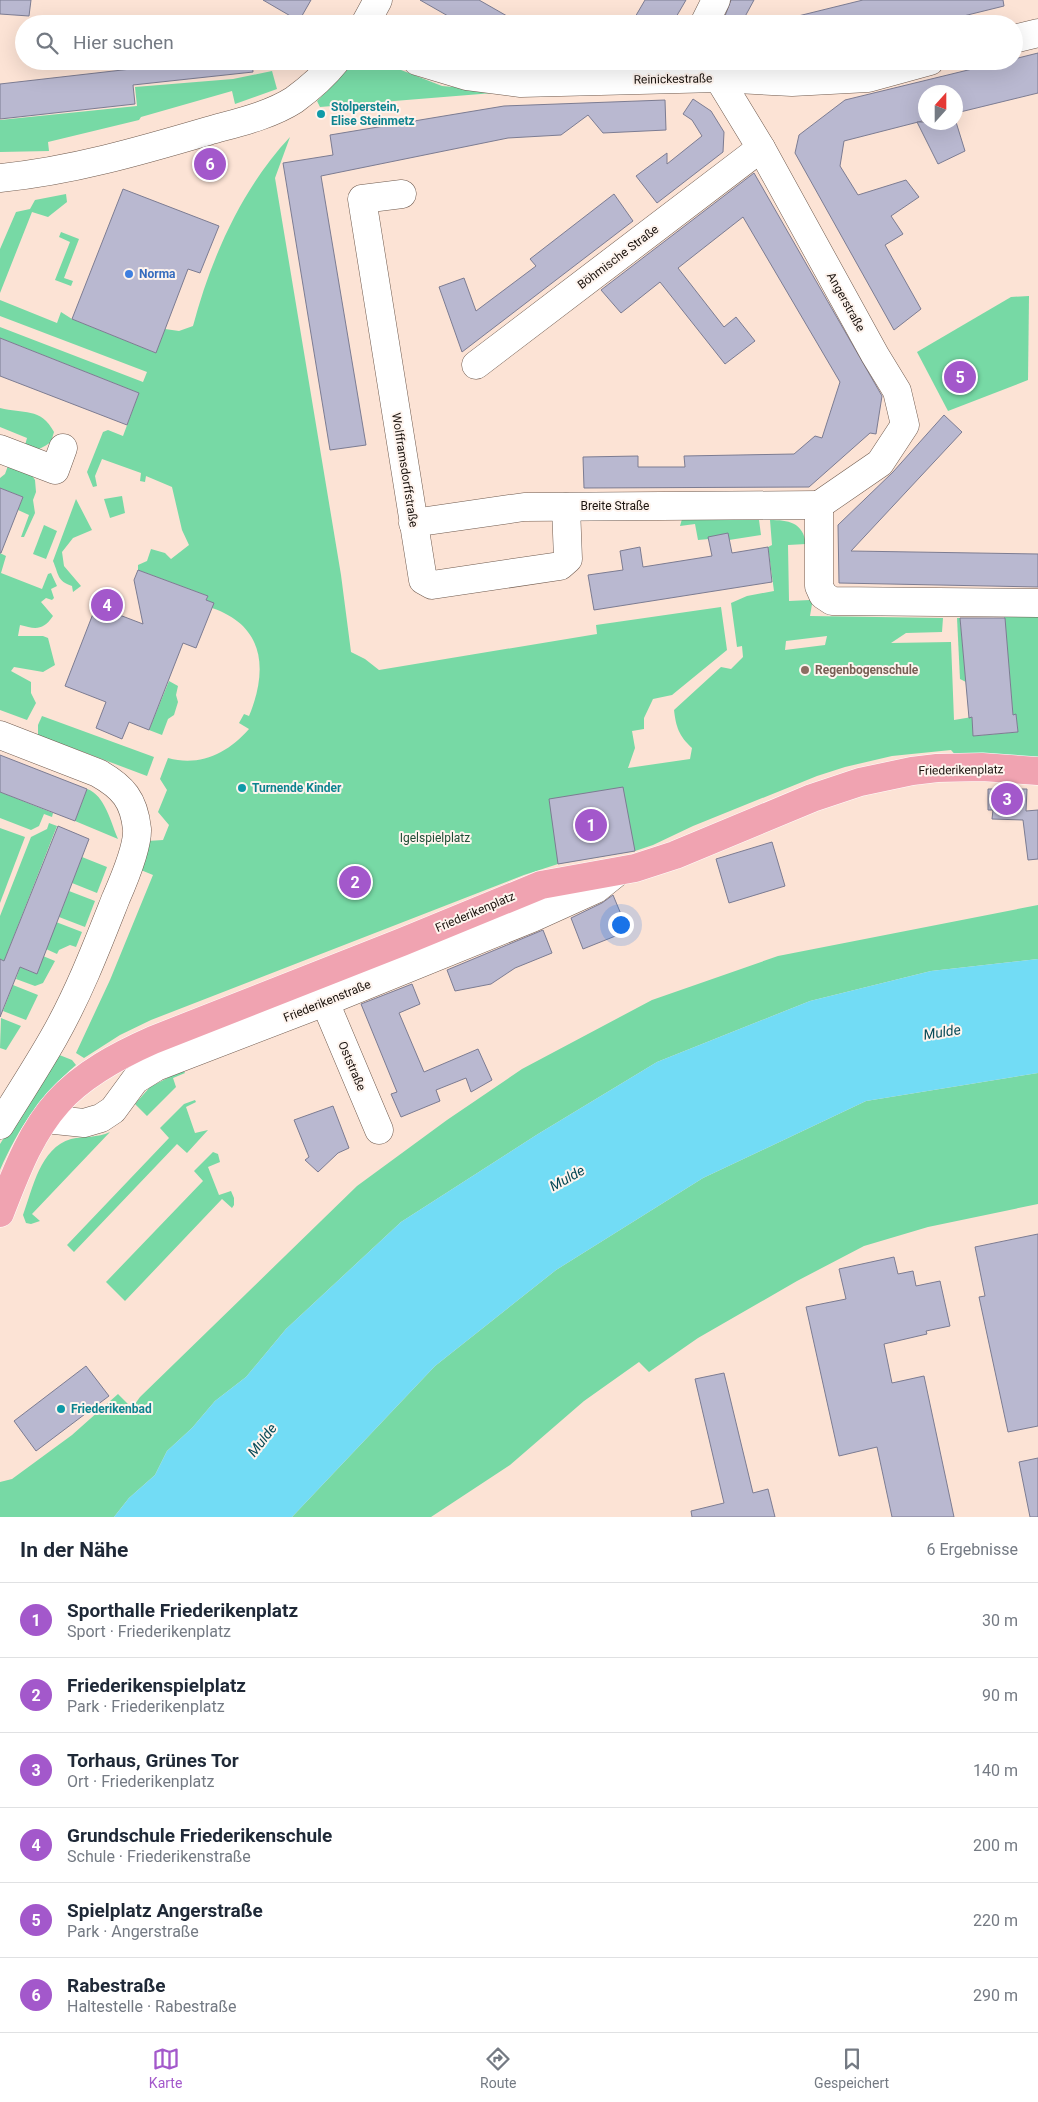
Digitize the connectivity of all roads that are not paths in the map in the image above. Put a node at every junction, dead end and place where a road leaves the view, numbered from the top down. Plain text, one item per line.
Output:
1 (378, 0) edge
2 (716, 0) edge
3 (370, 15) edge
4 (708, 15) edge
5 (1038, 33) edge
6 (1023, 37) edge
7 (327, 70) edge
8 (447, 70) edge
9 (713, 70) edge
10 (897, 70) edge
11 (761, 148) junction
12 (0, 178) edge
13 (402, 194) dead end
14 (476, 365) dead end
15 (63, 448) dead end
16 (0, 449) edge
17 (819, 505) junction
18 (566, 507) junction
19 (413, 523) junction
20 (1038, 603) edge
21 (0, 735) edge
22 (1038, 771) edge
23 (616, 873) junction
24 (324, 1002) junction
25 (45, 1119) junction
26 (0, 1125) edge
27 (379, 1130) dead end
28 (0, 1213) edge

1 - 3 street
2 - 4 street
5 - 6 street
7 - 12 street
8 - 9 street, Reinickestraße
9 - 10 street, Reinickestraße
9 - 11 street, Angerstraße
11 - 14 street, Böhmische Straße
11 - 17 street, Angerstraße
13 - 19 street, Wolfframsdorffstraße
15 - 16 street
17 - 18 street, Breite Straße
17 - 20 street
18 - 19 street, Breite Straße
18 - 19 street, Wolfframsdorffstraße
21 - 26 street
22 - 23 main road, Friederikenplatz
23 - 24 street, Friederikenstraße
23 - 25 main road, Friederikenplatz
24 - 25 street, Friederikenstraße
24 - 27 street, Oststraße
25 - 28 main road, Friederikenplatz

